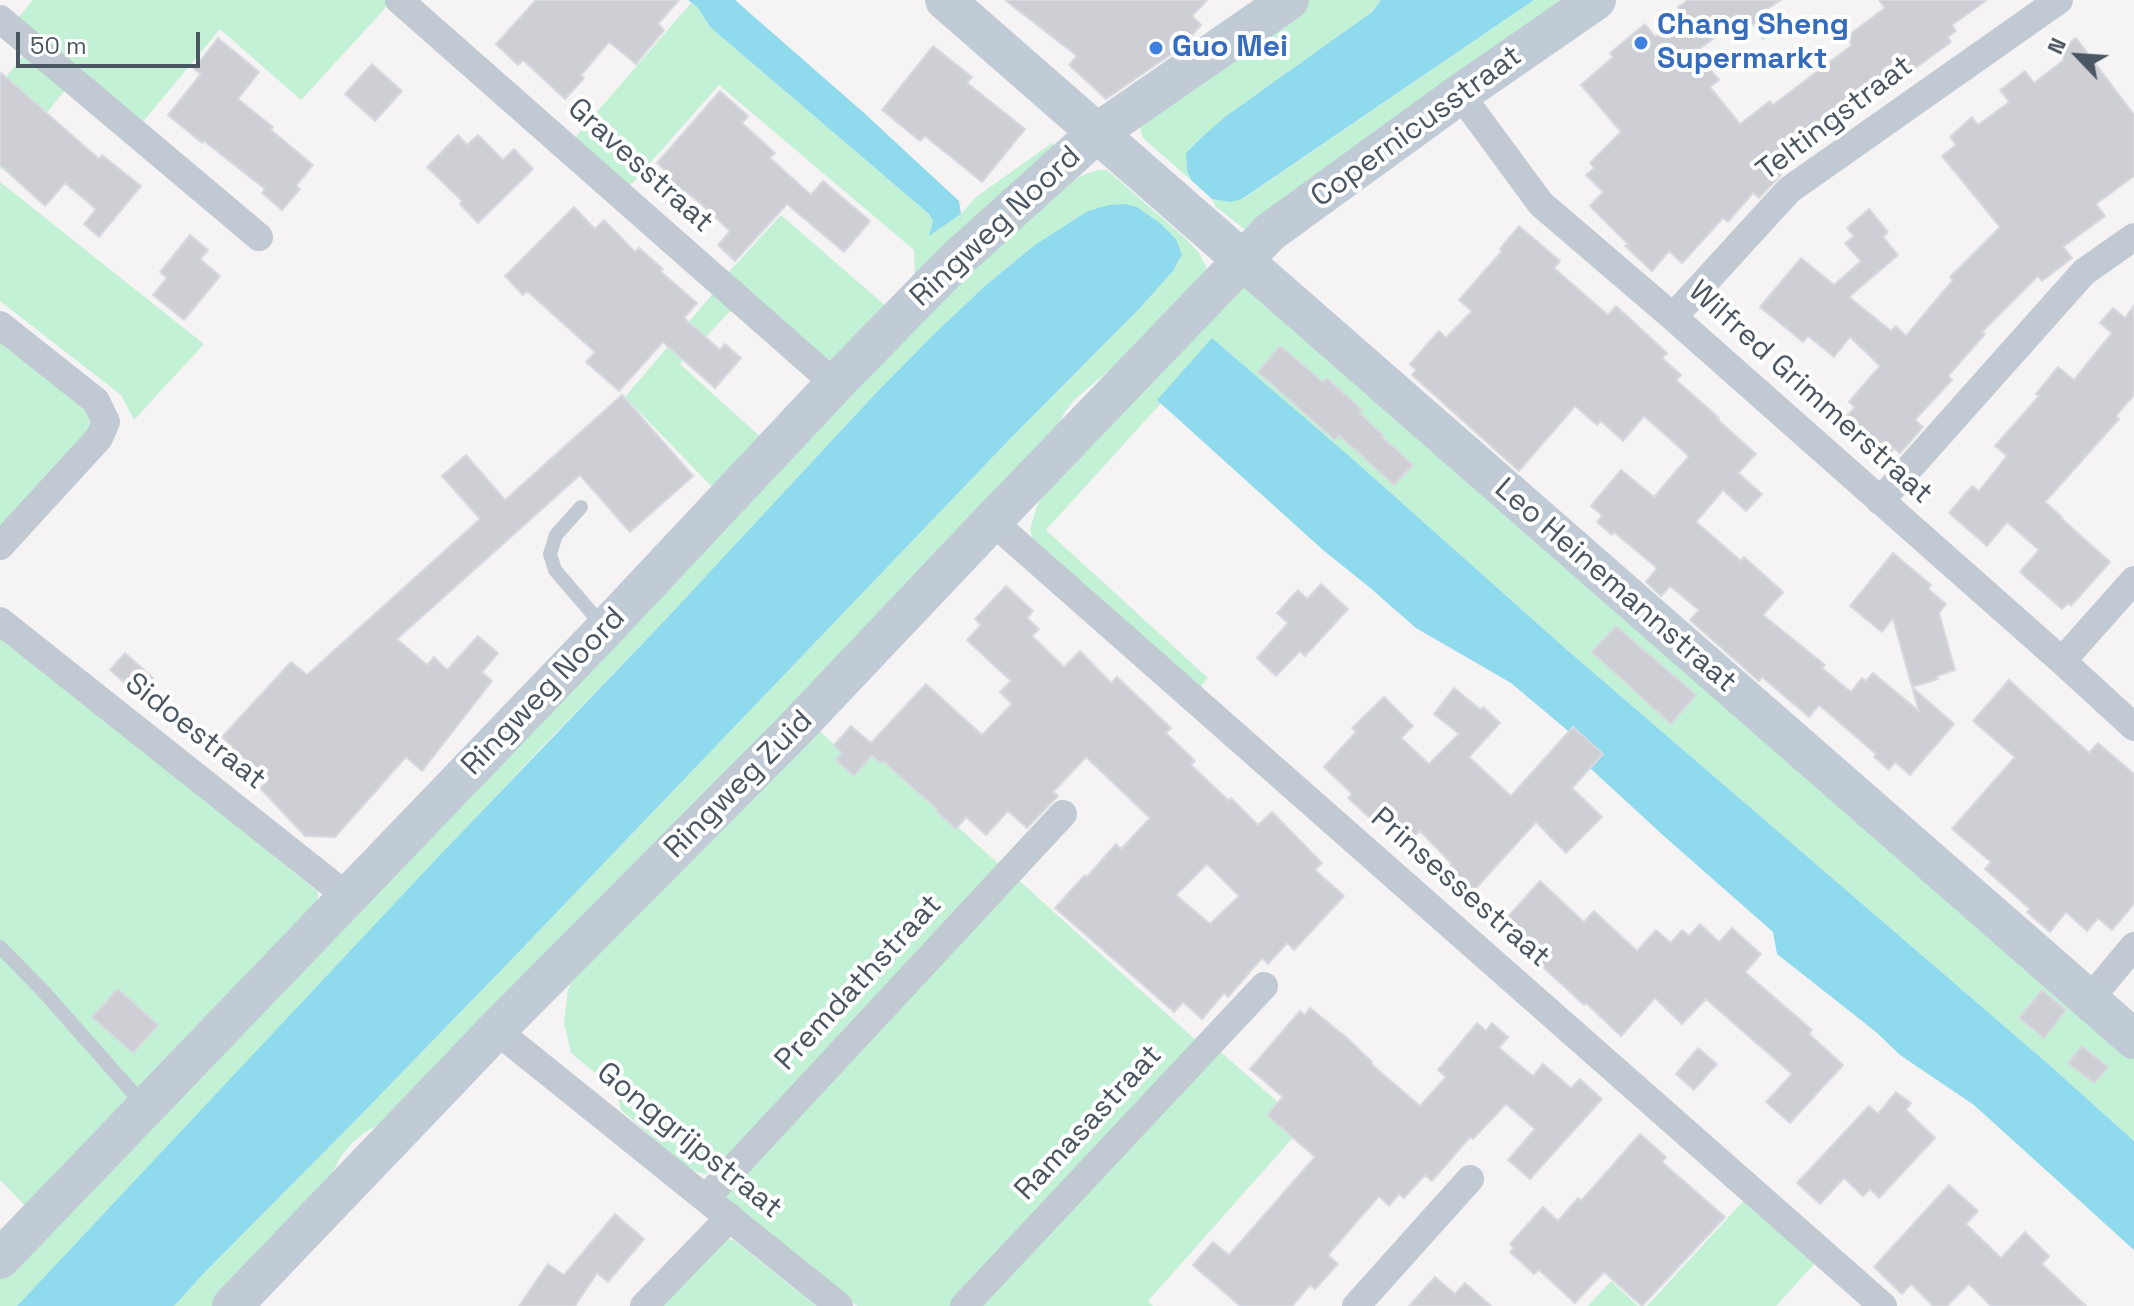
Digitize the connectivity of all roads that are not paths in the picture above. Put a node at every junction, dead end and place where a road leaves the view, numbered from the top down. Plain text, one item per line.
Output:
1 (399, 0) edge
2 (945, 0) edge
3 (1596, 0) edge
4 (2059, 0) edge
5 (1267, 6) edge
6 (0, 19) edge
7 (1460, 94) junction
8 (1097, 133) junction
9 (259, 237) dead end
10 (2134, 237) edge
11 (1229, 249) junction
12 (1673, 317) junction
13 (0, 325) edge
14 (835, 384) junction
15 (1880, 501) junction
16 (581, 507) dead end
17 (992, 521) junction
18 (0, 546) edge
19 (2134, 580) edge
20 (0, 621) edge
21 (605, 629) junction
22 (2062, 661) junction
23 (2134, 727) edge
24 (1063, 814) dead end
25 (348, 897) junction
26 (2134, 946) edge
27 (0, 947) edge
28 (1264, 986) dead end
29 (2089, 1000) junction
30 (496, 1030) junction
31 (2134, 1039) edge
32 (145, 1108) junction
33 (1470, 1179) dead end
34 (706, 1198) junction
35 (730, 1217) junction
36 (0, 1259) edge
37 (232, 1306) edge
38 (644, 1306) edge
39 (839, 1306) edge
40 (964, 1306) edge
41 (1356, 1306) edge
42 (1883, 1306) edge

1 - 14 street, Gravesstraat
2 - 8 street, Leo Heinemannstraat
3 - 7 street, Copernicusstraat
4 - 12 street, Teltingstraat
5 - 8 street, Ringweg Noord
6 - 9 street
7 - 11 street, Copernicusstraat
7 - 12 street, Wilfred Grimmerstraat
8 - 11 street, Leo Heinemannstraat
8 - 14 street, Ringweg Noord
10 - 15 street
11 - 17 street, Ringweg Zuid
11 - 29 street, Leo Heinemannstraat
12 - 15 street, Wilfred Grimmerstraat
13 - 18 street
14 - 21 street, Ringweg Noord
15 - 22 street, Wilfred Grimmerstraat
16 - 21 lane
17 - 30 street, Ringweg Zuid
17 - 42 street, Prinsessestraat
19 - 22 street
20 - 25 street, Sidoestraat
21 - 25 street, Ringweg Noord
22 - 23 street, Wilfred Grimmerstraat
24 - 34 street, Premdathstraat
25 - 32 street, Ringweg Noord
26 - 29 street
27 - 32 lane
28 - 40 street, Ramasastraat
29 - 31 street, Leo Heinemannstraat
30 - 34 street, Gonggrijpstraat
30 - 37 street, Ringweg Zuid
32 - 36 street, Ringweg Noord
33 - 41 street
34 - 35 street, Gonggrijpstraat
35 - 38 street
35 - 39 street, Gonggrijpstraat

